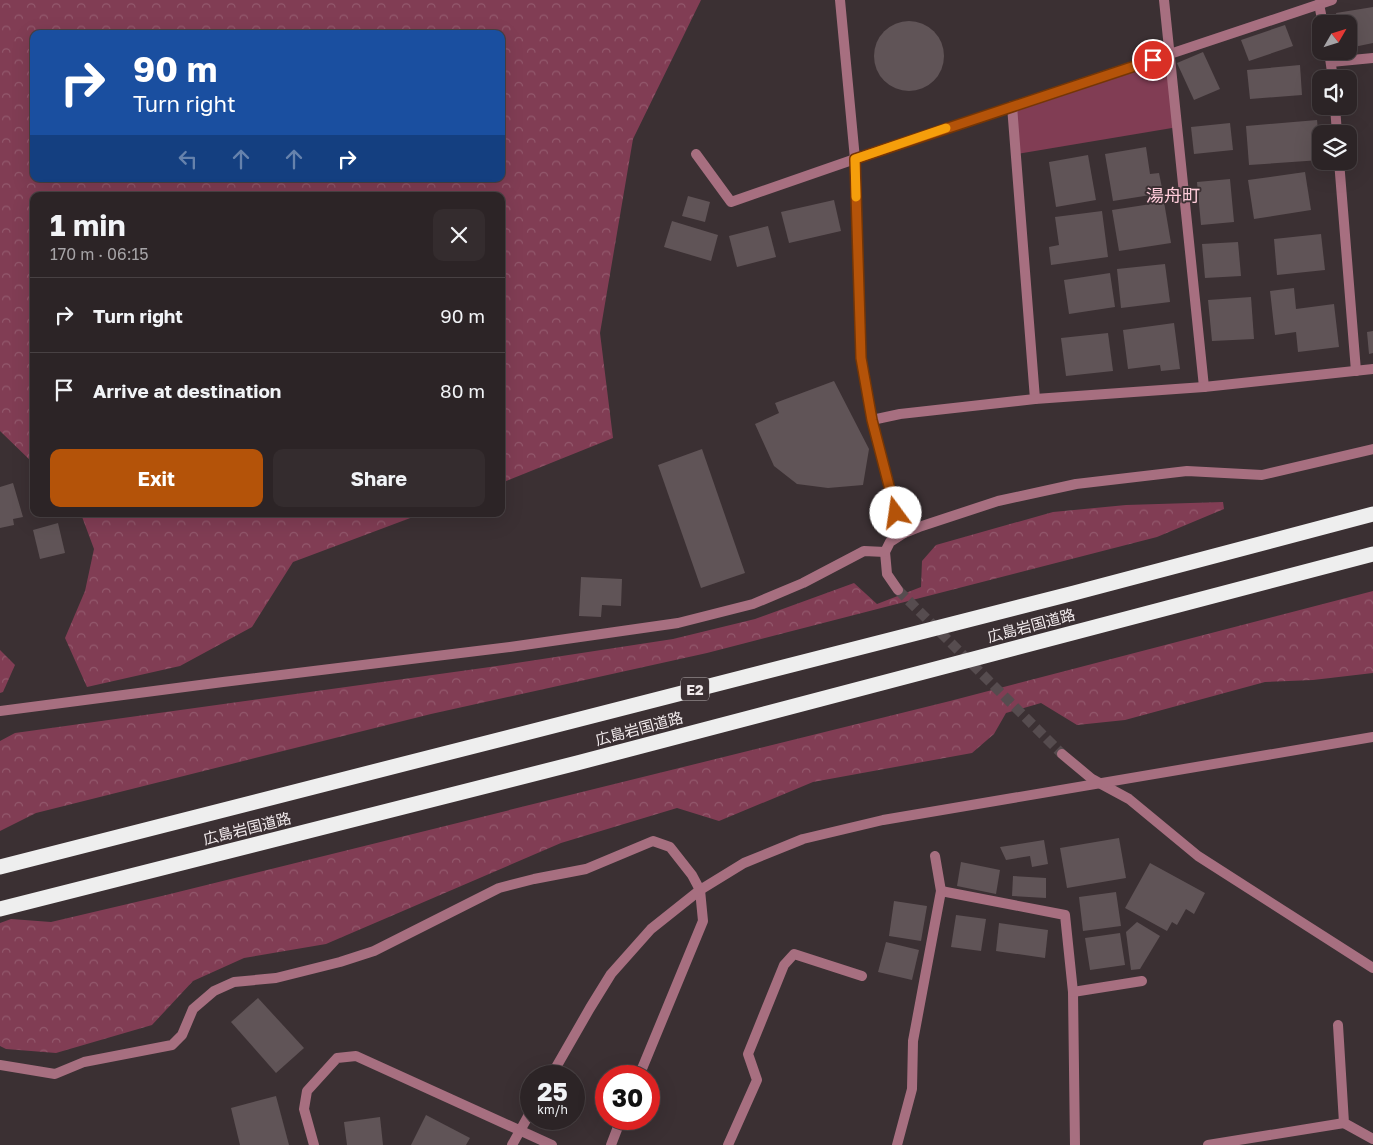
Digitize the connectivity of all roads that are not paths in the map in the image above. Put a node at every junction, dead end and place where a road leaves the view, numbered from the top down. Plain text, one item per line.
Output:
1 (840, 0) edge
2 (1164, 0) edge
3 (1332, 0) edge
4 (1319, 4) junction
5 (1321, 15) edge
6 (1171, 54) junction
7 (1373, 58) edge
8 (1331, 62) joint
9 (1332, 70) edge
10 (1012, 106) junction
11 (696, 154) dead end
12 (855, 159) junction
13 (1340, 170) edge
14 (1373, 369) edge
15 (1356, 371) junction
16 (1204, 387) junction
17 (1035, 399) junction
18 (872, 420) junction
19 (1373, 449) edge
20 (1373, 514) edge
21 (904, 533) junction
22 (885, 552) junction
23 (1373, 554) edge
24 (898, 590) tunnel mouth
25 (0, 711) edge
26 (1373, 737) edge
27 (1062, 754) tunnel mouth
28 (1099, 783) junction
29 (935, 856) dead end
30 (0, 867) edge
31 (700, 890) junction
32 (940, 891) junction
33 (0, 909) edge
34 (1373, 968) edge
35 (862, 976) dead end
36 (1142, 981) dead end
37 (1073, 992) junction
38 (1338, 1025) dead end
39 (0, 1065) edge
40 (557, 1065) edge
41 (644, 1065) edge
42 (1344, 1122) junction
43 (616, 1130) edge
44 (520, 1131) junction
45 (1373, 1139) edge
46 (314, 1145) edge
47 (512, 1145) edge
48 (552, 1145) edge
49 (610, 1145) edge
50 (728, 1145) edge
51 (897, 1145) edge
52 (1075, 1145) edge
53 (1208, 1145) edge

1 - 12 street
2 - 6 street
3 - 4 street
4 - 5 street
4 - 6 street
6 - 10 street
6 - 16 street
7 - 8 street
8 - 9 street
10 - 12 street
10 - 17 street
11 - 12 street
12 - 18 street
13 - 15 street
14 - 15 street
15 - 16 street
16 - 17 street
17 - 18 street
18 - 21 street
19 - 21 street
20 - 30 highway, 広島岩国道路 / E2
21 - 22 street
22 - 24 street
22 - 25 street
23 - 33 highway, 広島岩国道路
26 - 28 street
27 - 28 street
28 - 31 street
28 - 34 street
29 - 32 street
31 - 39 street
31 - 40 street
31 - 41 street
32 - 37 street
32 - 51 street
35 - 50 street
36 - 37 street
37 - 52 street
38 - 42 street
42 - 45 street
42 - 53 street
43 - 49 street
44 - 46 street
44 - 47 street
44 - 48 street

